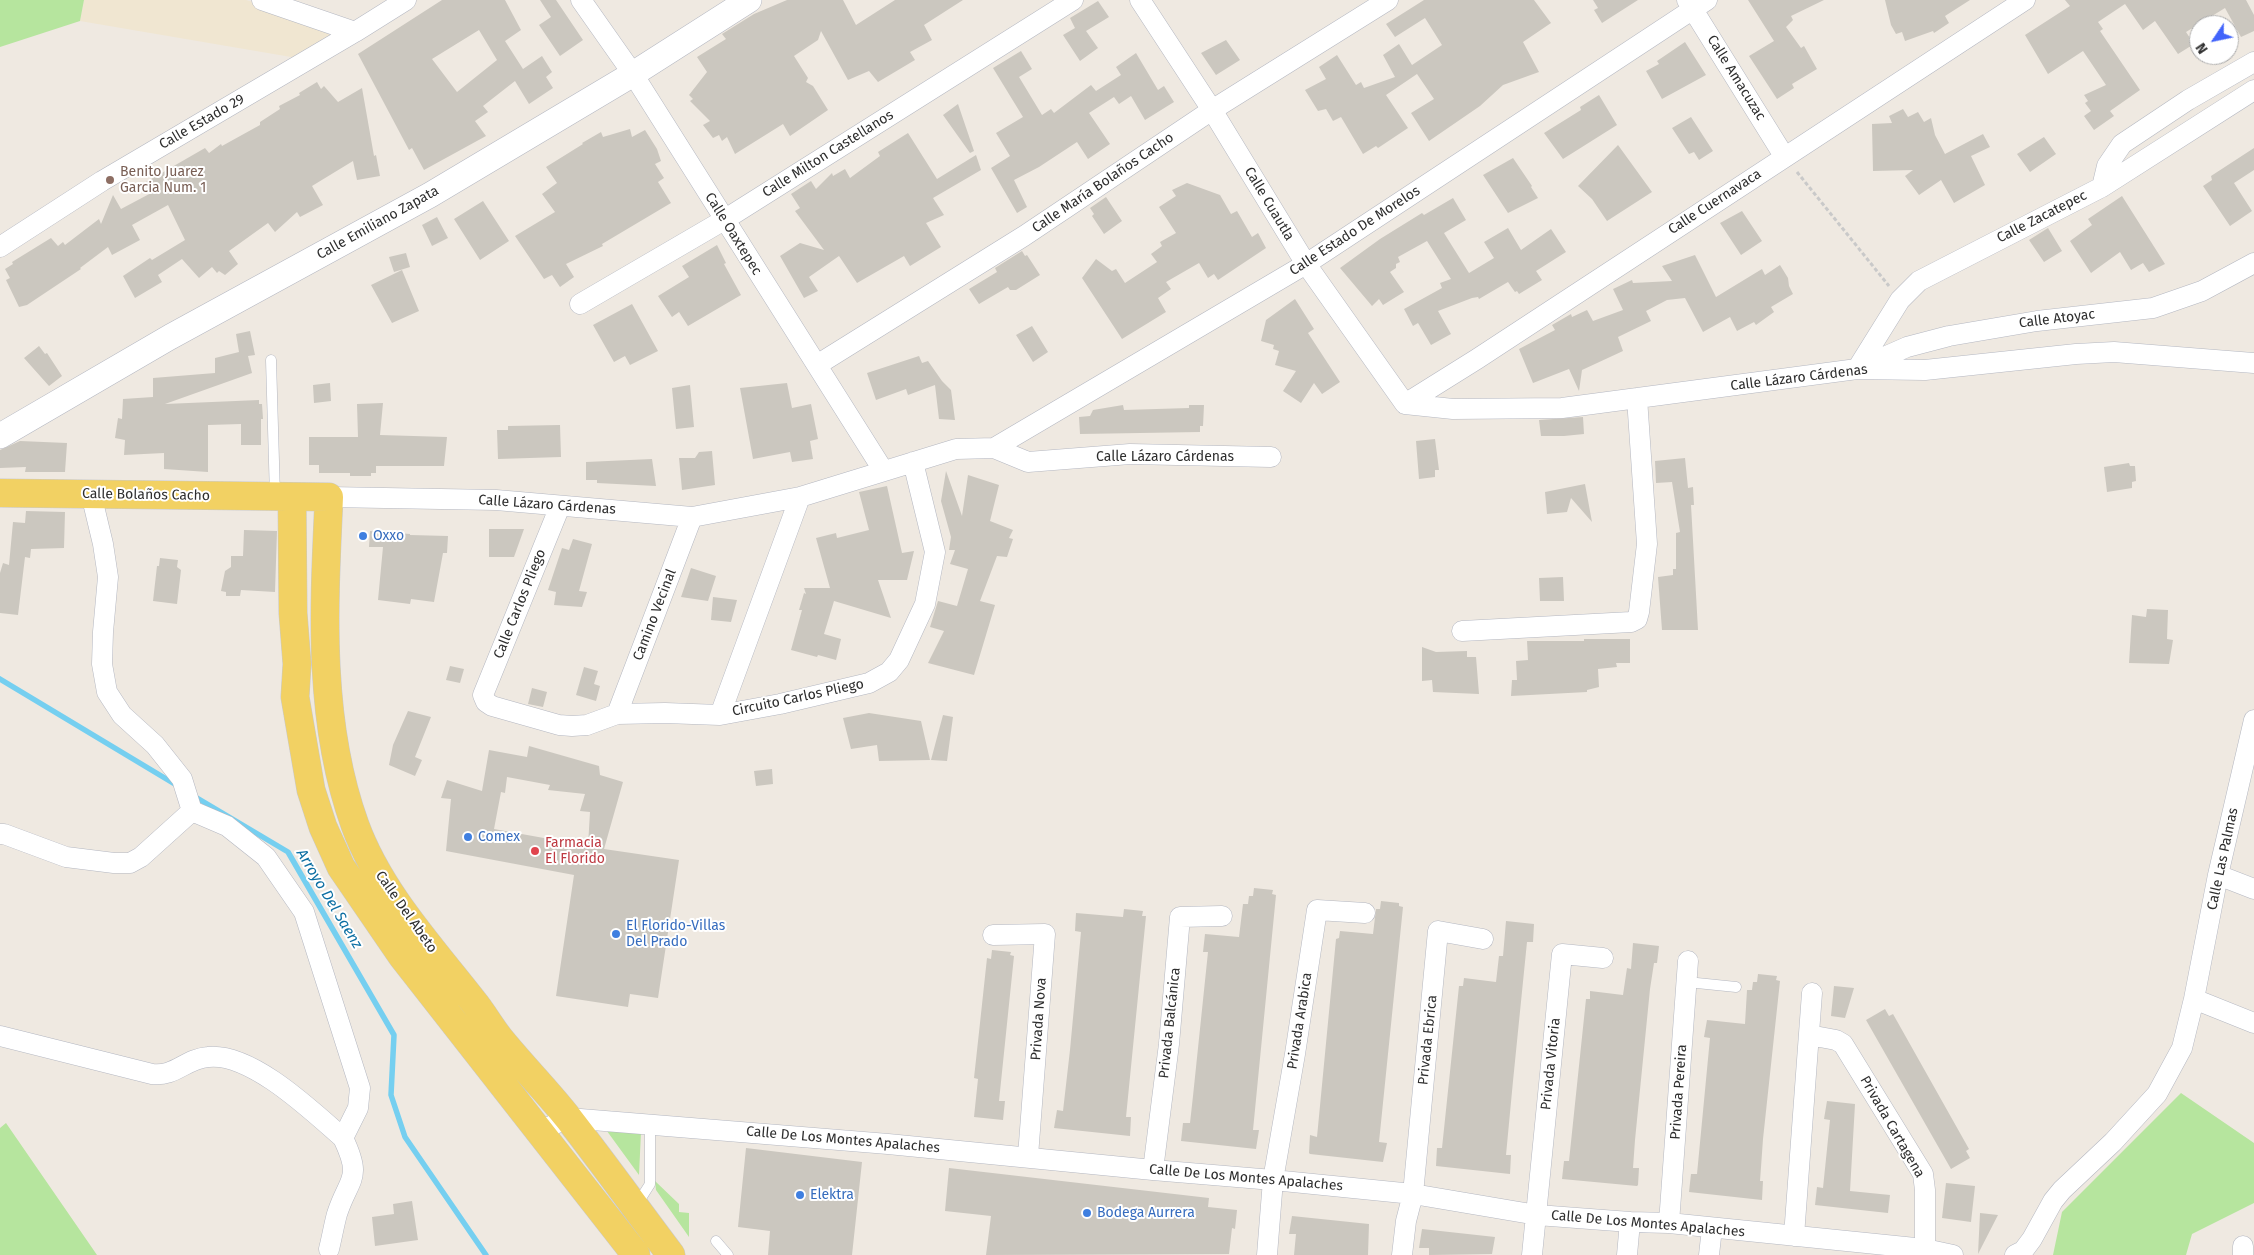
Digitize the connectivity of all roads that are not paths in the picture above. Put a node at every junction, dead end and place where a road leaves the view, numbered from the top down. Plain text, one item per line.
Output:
1 (262, 0) edge
2 (406, 0) edge
3 (581, 0) edge
4 (750, 0) edge
5 (1073, 0) edge
6 (1140, 0) edge
7 (1388, 0) edge
8 (2025, 0) edge
9 (1695, 3) edge
10 (355, 32) junction
11 (2254, 62) edge
12 (633, 74) junction
13 (2254, 90) edge
14 (1212, 110) junction
15 (1784, 156) junction
16 (2102, 187) junction
17 (724, 220) junction
18 (0, 247) edge
19 (2254, 263) edge
20 (1306, 264) junction
21 (580, 304) dead end
22 (271, 360) dead end
23 (2254, 362) edge
24 (817, 365) junction
25 (1857, 369) junction
26 (1637, 398) junction
27 (1405, 404) junction
28 (0, 436) edge
29 (994, 448) junction
30 (1271, 457) dead end
31 (913, 462) junction
32 (883, 470) junction
33 (0, 492) edge
34 (91, 494) junction
35 (283, 497) junction
36 (329, 497) junction
37 (800, 497) junction
38 (560, 506) junction
39 (692, 517) junction
40 (1462, 630) dead end
41 (327, 661) junction
42 (297, 664) junction
43 (486, 702) joint
44 (617, 714) junction
45 (720, 715) junction
46 (2254, 720) edge
47 (2251, 752) edge
48 (191, 806) junction
49 (0, 834) edge
50 (2218, 875) junction
51 (2254, 889) edge
52 (1365, 913) dead end
53 (1222, 916) dead end
54 (992, 935) dead end
55 (1483, 938) dead end
56 (1603, 958) dead end
57 (1688, 962) dead end
58 (1687, 982) junction
59 (1736, 987) dead end
60 (1812, 993) dead end
61 (2194, 999) junction
62 (2254, 1022) edge
63 (1809, 1035) junction
64 (0, 1036) edge
65 (568, 1118) junction
66 (650, 1124) junction
67 (540, 1131) junction
68 (343, 1138) junction
69 (1028, 1156) junction
70 (1153, 1170) junction
71 (1273, 1180) junction
72 (1412, 1194) junction
73 (633, 1204) junction
74 (1537, 1215) junction
75 (1630, 1222) junction
76 (1669, 1223) junction
77 (1712, 1228) junction
78 (1794, 1236) junction
79 (716, 1240) dead end
80 (1832, 1248) edge
81 (329, 1249) dead end
82 (1924, 1249) junction
83 (2019, 1253) edge
84 (636, 1255) edge
85 (671, 1255) edge
86 (728, 1255) edge
87 (1267, 1255) edge
88 (1402, 1255) edge
89 (1532, 1255) edge
90 (1627, 1255) edge
91 (1709, 1255) edge
92 (1954, 1255) edge

1 - 10 street
2 - 10 street, Calle Estado 29
3 - 12 street, Calle Oaxtepec
4 - 12 street, Calle Emiliano Zapata
5 - 17 street, Calle Milton Castellanos
6 - 14 street, Calle Cuautla
7 - 14 street, Calle María Bolaños Cacho
8 - 15 street, Calle Cuernavaca
9 - 15 street, Calle Amacuzac
9 - 20 street, Calle Estado De Morelos
10 - 18 street, Calle Estado 29
11 - 16 street
12 - 17 street, Calle Oaxtepec
12 - 28 street, Calle Emiliano Zapata
13 - 16 street, Calle Zacatepec
14 - 20 street, Calle Cuautla
14 - 24 street, Calle María Bolaños Cacho
15 - 27 street, Calle Cuernavaca
16 - 25 street, Calle Zacatepec
17 - 21 street, Calle Milton Castellanos
17 - 24 street, Calle Oaxtepec
19 - 25 street, Calle Atoyac
20 - 27 street, Calle Cuautla
20 - 29 street, Calle Estado De Morelos
22 - 35 lane
23 - 25 street, Calle Lázaro Cárdenas
24 - 32 street, Calle Oaxtepec
25 - 26 street, Calle Lázaro Cárdenas
26 - 27 street, Calle Lázaro Cárdenas
26 - 40 street
29 - 30 street, Calle Lázaro Cárdenas
29 - 31 street, Calle Lázaro Cárdenas
31 - 32 street, Calle Lázaro Cárdenas
31 - 45 street, Circuito Carlos Pliego
32 - 37 street, Calle Lázaro Cárdenas
33 - 34 main road, Calle Bolaños Cacho
34 - 35 main road, Calle Bolaños Cacho
34 - 48 street
35 - 36 main road, Calle Lázaro Cárdenas
35 - 42 main road, Calle Del Abeto
36 - 38 street, Calle Lázaro Cárdenas
36 - 41 main road, Calle Del Abeto
37 - 39 street, Calle Lázaro Cárdenas
37 - 45 street
38 - 39 street, Calle Lázaro Cárdenas
38 - 43 street, Calle Carlos Pliego
39 - 44 street, Camino Vecinal
41 - 42 main road
41 - 65 main road, Calle Del Abeto
42 - 67 main road, Calle Del Abeto
43 - 44 street, Circuito Carlos Pliego
44 - 45 street, Circuito Carlos Pliego
46 - 47 street, Calle Las Palmas
47 - 50 street, Calle Las Palmas
48 - 49 street
48 - 68 street
50 - 51 street
50 - 61 street, Calle Las Palmas
52 - 71 street, Privada Arabica
53 - 70 street, Privada Balcánica
54 - 69 street, Privada Nova
55 - 72 street, Privada Ebrica
56 - 74 street, Privada Vitoria
57 - 58 street, Privada Pereira
58 - 59 lane
58 - 76 street, Privada Pereira
60 - 63 street
61 - 62 street
61 - 83 street, Calle Las Palmas
63 - 78 street
63 - 82 street, Privada Cartagena
64 - 68 street
65 - 66 street, Calle De Los Montes Apalaches
65 - 67 street, Calle De Los Montes Apalaches
65 - 73 main road, Calle Del Abeto
66 - 69 street, Calle De Los Montes Apalaches
66 - 73 lane
67 - 84 main road, Calle Del Abeto
68 - 81 street
69 - 70 street, Calle De Los Montes Apalaches
70 - 71 street, Calle De Los Montes Apalaches
71 - 72 street, Calle De Los Montes Apalaches
71 - 87 street
72 - 74 street, Calle De Los Montes Apalaches
72 - 88 street
73 - 85 main road, Calle Del Abeto
74 - 75 street, Calle De Los Montes Apalaches
74 - 89 street
75 - 76 street, Calle De Los Montes Apalaches
75 - 90 street
76 - 77 street, Calle De Los Montes Apalaches
77 - 78 street, Calle De Los Montes Apalaches
77 - 91 street
78 - 80 street, Calle De Los Montes Apalaches
79 - 86 lane
80 - 82 street, Calle De Los Montes Apalaches
82 - 92 street, Calle De Los Montes Apalaches

